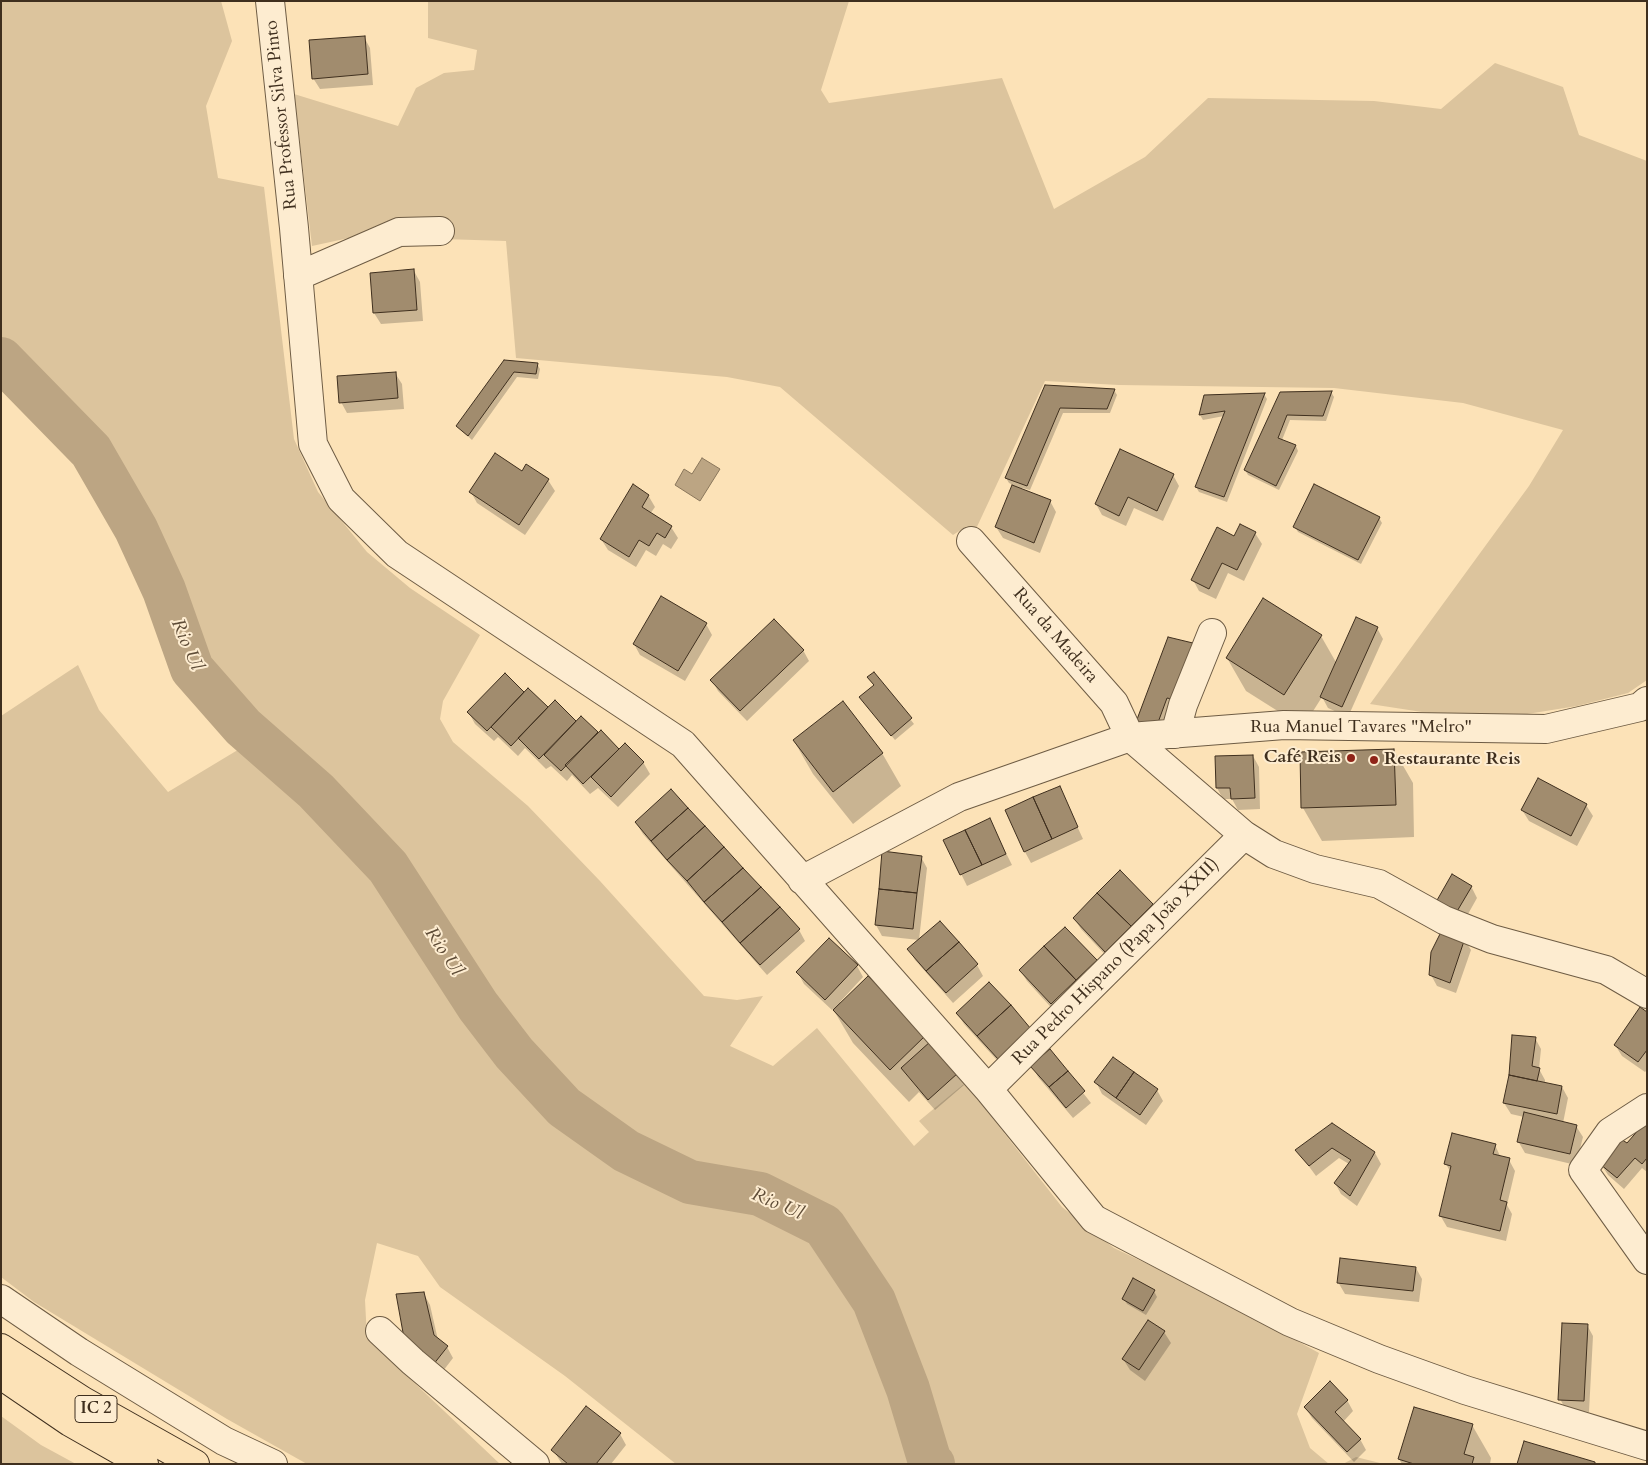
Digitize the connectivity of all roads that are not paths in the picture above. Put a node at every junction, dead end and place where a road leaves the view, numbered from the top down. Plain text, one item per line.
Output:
1 (270, 1) edge
2 (440, 231) dead end
3 (298, 276) junction
4 (971, 541) dead end
5 (1212, 633) dead end
6 (1644, 708) edge
7 (1175, 734) junction
8 (1130, 737) junction
9 (1244, 835) junction
10 (802, 880) junction
11 (1647, 994) edge
12 (988, 1089) junction
13 (1647, 1108) edge
14 (1647, 1260) edge
15 (1, 1299) edge
16 (380, 1331) dead end
17 (1, 1348) edge
18 (1, 1375) edge
19 (1647, 1446) edge
20 (144, 1464) edge
21 (195, 1464) edge
22 (273, 1464) edge
23 (535, 1464) edge

1 - 3 street, Rua Professor Silva Pinto
2 - 3 street
3 - 10 street, Rua Professor Silva Pinto
4 - 8 street, Rua da Madeira
5 - 7 street
6 - 7 street, Rua Manuel Tavares "Melro"
7 - 8 street, Rua Manuel Tavares "Melro"
8 - 9 street
8 - 10 street, Rua Manuel Tavares "Melro"
9 - 11 street
9 - 12 street, Rua Pedro Hispano (Papa João XXII)
10 - 12 street, Rua Professor Silva Pinto
12 - 19 street, Rua Professor Silva Pinto
13 - 14 street
15 - 22 street
16 - 23 street
17 - 21 highway, IC 2
18 - 20 highway, IC 2

